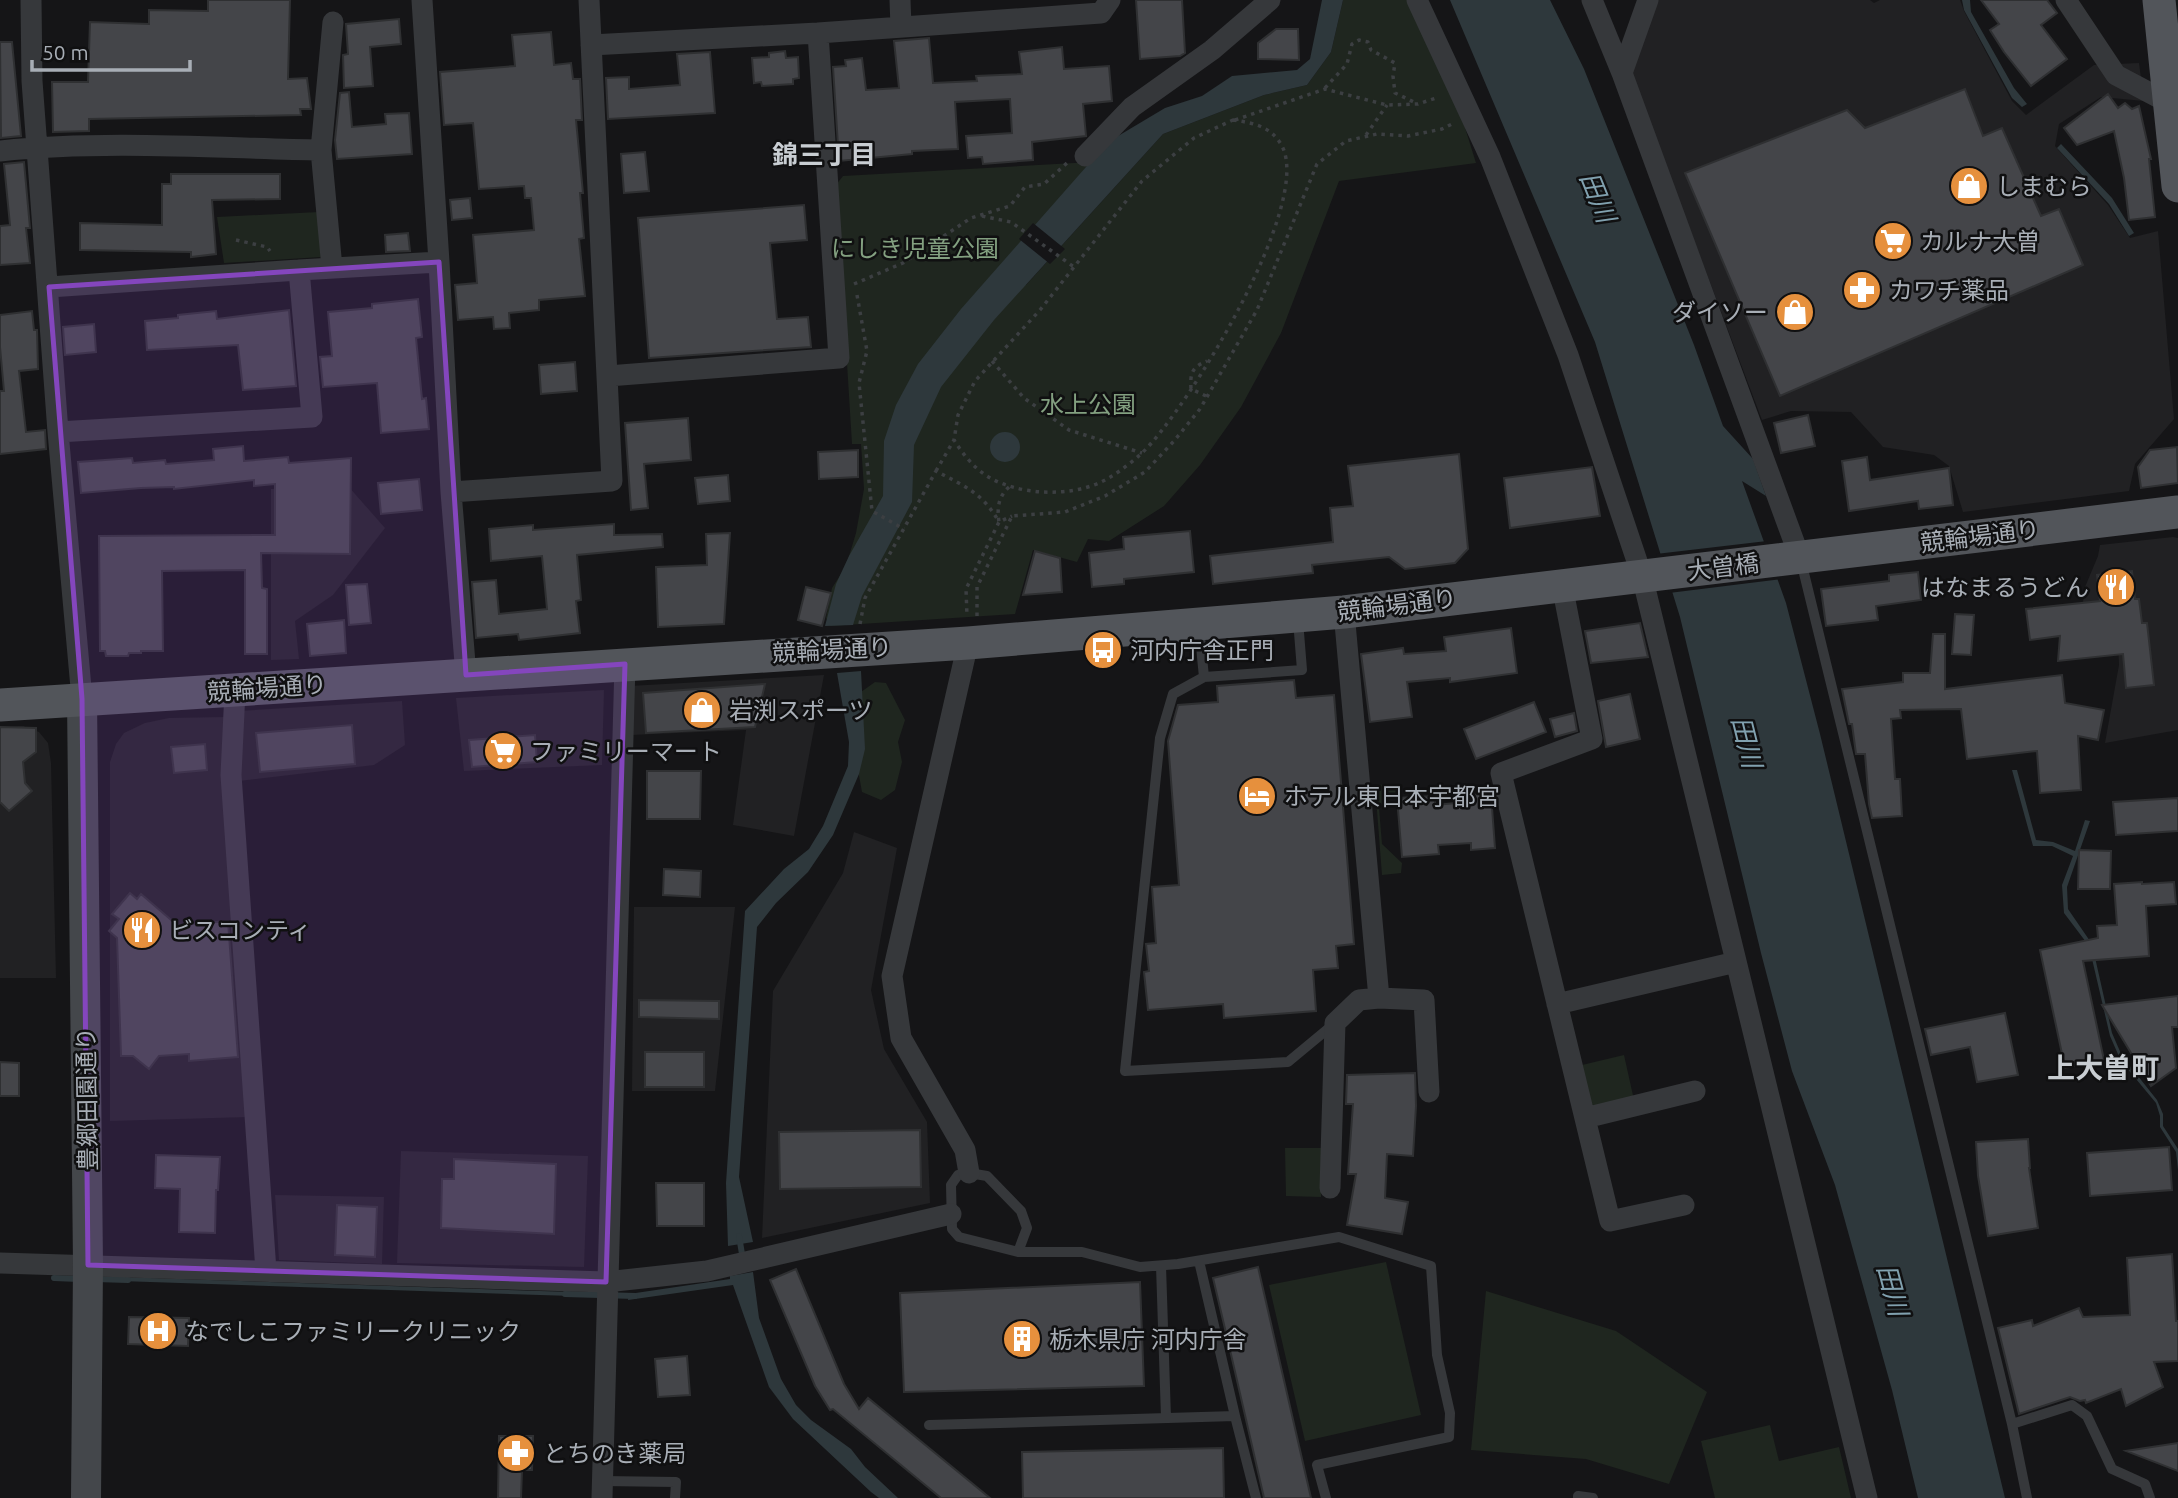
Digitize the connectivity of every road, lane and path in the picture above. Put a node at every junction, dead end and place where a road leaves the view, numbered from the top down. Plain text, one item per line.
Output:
1 (31, 0) edge
2 (422, 0) edge
3 (589, 0) edge
4 (900, 0) edge
5 (1110, 0) edge
6 (1269, 0) edge
7 (1417, 0) edge
8 (1592, 0) edge
9 (1648, 0) edge
10 (2066, 0) edge
11 (2166, 8) edge
12 (333, 22) dead end
13 (901, 27) junction
14 (818, 33) junction
15 (591, 45) junction
16 (1622, 73) junction
17 (1456, 85) junction
18 (1325, 89) junction
19 (2169, 103) junction
20 (1418, 104) junction
21 (1387, 105) junction
22 (1472, 117) junction
23 (1233, 120) junction
24 (1365, 136) junction
25 (38, 147) junction
26 (321, 149) junction
27 (0, 151) edge
28 (1085, 156) joint
29 (2178, 186) edge
30 (979, 216) junction
31 (439, 262) junction
32 (1074, 267) junction
33 (332, 268) junction
34 (299, 270) junction
35 (834, 273) junction
36 (854, 284) junction
37 (49, 287) junction
38 (1209, 360) junction
39 (992, 361) junction
40 (608, 376) junction
41 (1191, 389) junction
42 (1206, 396) junction
43 (58, 432) junction
44 (954, 440) junction
45 (1142, 453) junction
46 (936, 471) junction
47 (1009, 487) junction
48 (451, 492) junction
49 (2178, 512) edge
50 (1012, 516) junction
51 (999, 522) junction
52 (904, 529) junction
53 (1791, 559) junction
54 (1652, 575) junction
55 (1562, 586) junction
56 (1344, 612) junction
57 (1298, 616) junction
58 (1198, 624) junction
59 (972, 627) junction
60 (867, 638) junction
61 (625, 664) junction
62 (466, 675) junction
63 (1204, 677) junction
64 (235, 691) junction
65 (82, 699) junction
66 (0, 705) edge
67 (1736, 962) junction
68 (1379, 998) junction
69 (1557, 1004) junction
70 (1335, 1023) junction
71 (1695, 1091) dead end
72 (1429, 1092) dead end
73 (1585, 1118) junction
74 (969, 1173) junction
75 (1330, 1188) dead end
76 (1684, 1205) dead end
77 (951, 1214) junction
78 (1018, 1252) junction
79 (1199, 1261) junction
80 (0, 1263) edge
81 (88, 1265) junction
82 (1161, 1266) junction
83 (266, 1271) junction
84 (607, 1282) junction
85 (1235, 1416) junction
86 (1166, 1418) junction
87 (2012, 1424) junction
88 (929, 1425) dead end
89 (602, 1489) edge
90 (86, 1498) edge
91 (675, 1498) edge
92 (1256, 1498) edge
93 (1326, 1498) edge
94 (1578, 1498) edge
95 (1593, 1498) edge
96 (1867, 1498) edge
97 (2027, 1498) edge
98 (2150, 1498) edge

1 - 25 street
2 - 31 street
3 - 15 street
4 - 13 street
5 - 13 street
6 - 28 street
7 - 17 street
8 - 16 street
9 - 16 street
10 - 19 street
11 - 19 main road
12 - 26 street
13 - 14 street
14 - 15 street
14 - 35 street
15 - 40 street
16 - 53 street
17 - 20 path
17 - 22 street
18 - 20 path
18 - 21 path
18 - 23 path
19 - 29 main road
20 - 21 path
21 - 24 path
22 - 24 path
22 - 54 street
23 - 32 path
23 - 38 path
24 - 42 path
25 - 26 street
25 - 27 street
25 - 37 street
26 - 33 street
28 - 30 path
30 - 32 path
30 - 36 path
31 - 33 street
31 - 48 street
32 - 39 path
33 - 34 street
34 - 37 street
34 - 43 street
35 - 36 path
35 - 40 street
36 - 52 path
37 - 43 street
38 - 41 path
38 - 41 path
39 - 44 path
39 - 45 path
40 - 48 street
41 - 42 path
41 - 45 path
42 - 50 path
43 - 65 street
44 - 46 path
44 - 47 path
45 - 47 path
46 - 51 path
46 - 52 path
47 - 51 path
48 - 62 street
49 - 53 main road, 競輪場通り
50 - 51 path
50 - 59 path
51 - 59 path
52 - 60 path
53 - 54 main road, 大曽橋
53 - 87 lane
54 - 55 main road, 競輪場通り
54 - 67 street
55 - 56 main road, 競輪場通り
55 - 69 street
56 - 57 main road, 競輪場通り
56 - 68 street
57 - 58 main road, 競輪場通り
57 - 63 lane
58 - 59 main road, 競輪場通り
58 - 63 lane
59 - 60 main road, 競輪場通り
59 - 74 street
60 - 61 main road, 競輪場通り
61 - 62 main road, 競輪場通り
61 - 84 street
62 - 64 main road, 競輪場通り
63 - 70 lane
64 - 65 main road, 競輪場通り
64 - 83 street
65 - 66 main road, 競輪場通り
65 - 81 street, 豊郷田園通り
67 - 69 street
67 - 96 street
68 - 70 street
68 - 72 street
69 - 73 street
70 - 75 street
71 - 73 street
73 - 76 street
74 - 77 lane
74 - 78 lane
77 - 78 lane
77 - 84 street
78 - 82 lane
79 - 82 lane
79 - 85 lane
79 - 93 lane
80 - 81 street
81 - 83 street
81 - 90 street, 豊郷田園通り
82 - 86 lane
83 - 84 street
84 - 89 street
85 - 86 lane
85 - 92 lane
86 - 88 lane
87 - 97 lane
87 - 98 lane
89 - 91 lane
94 - 95 lane

